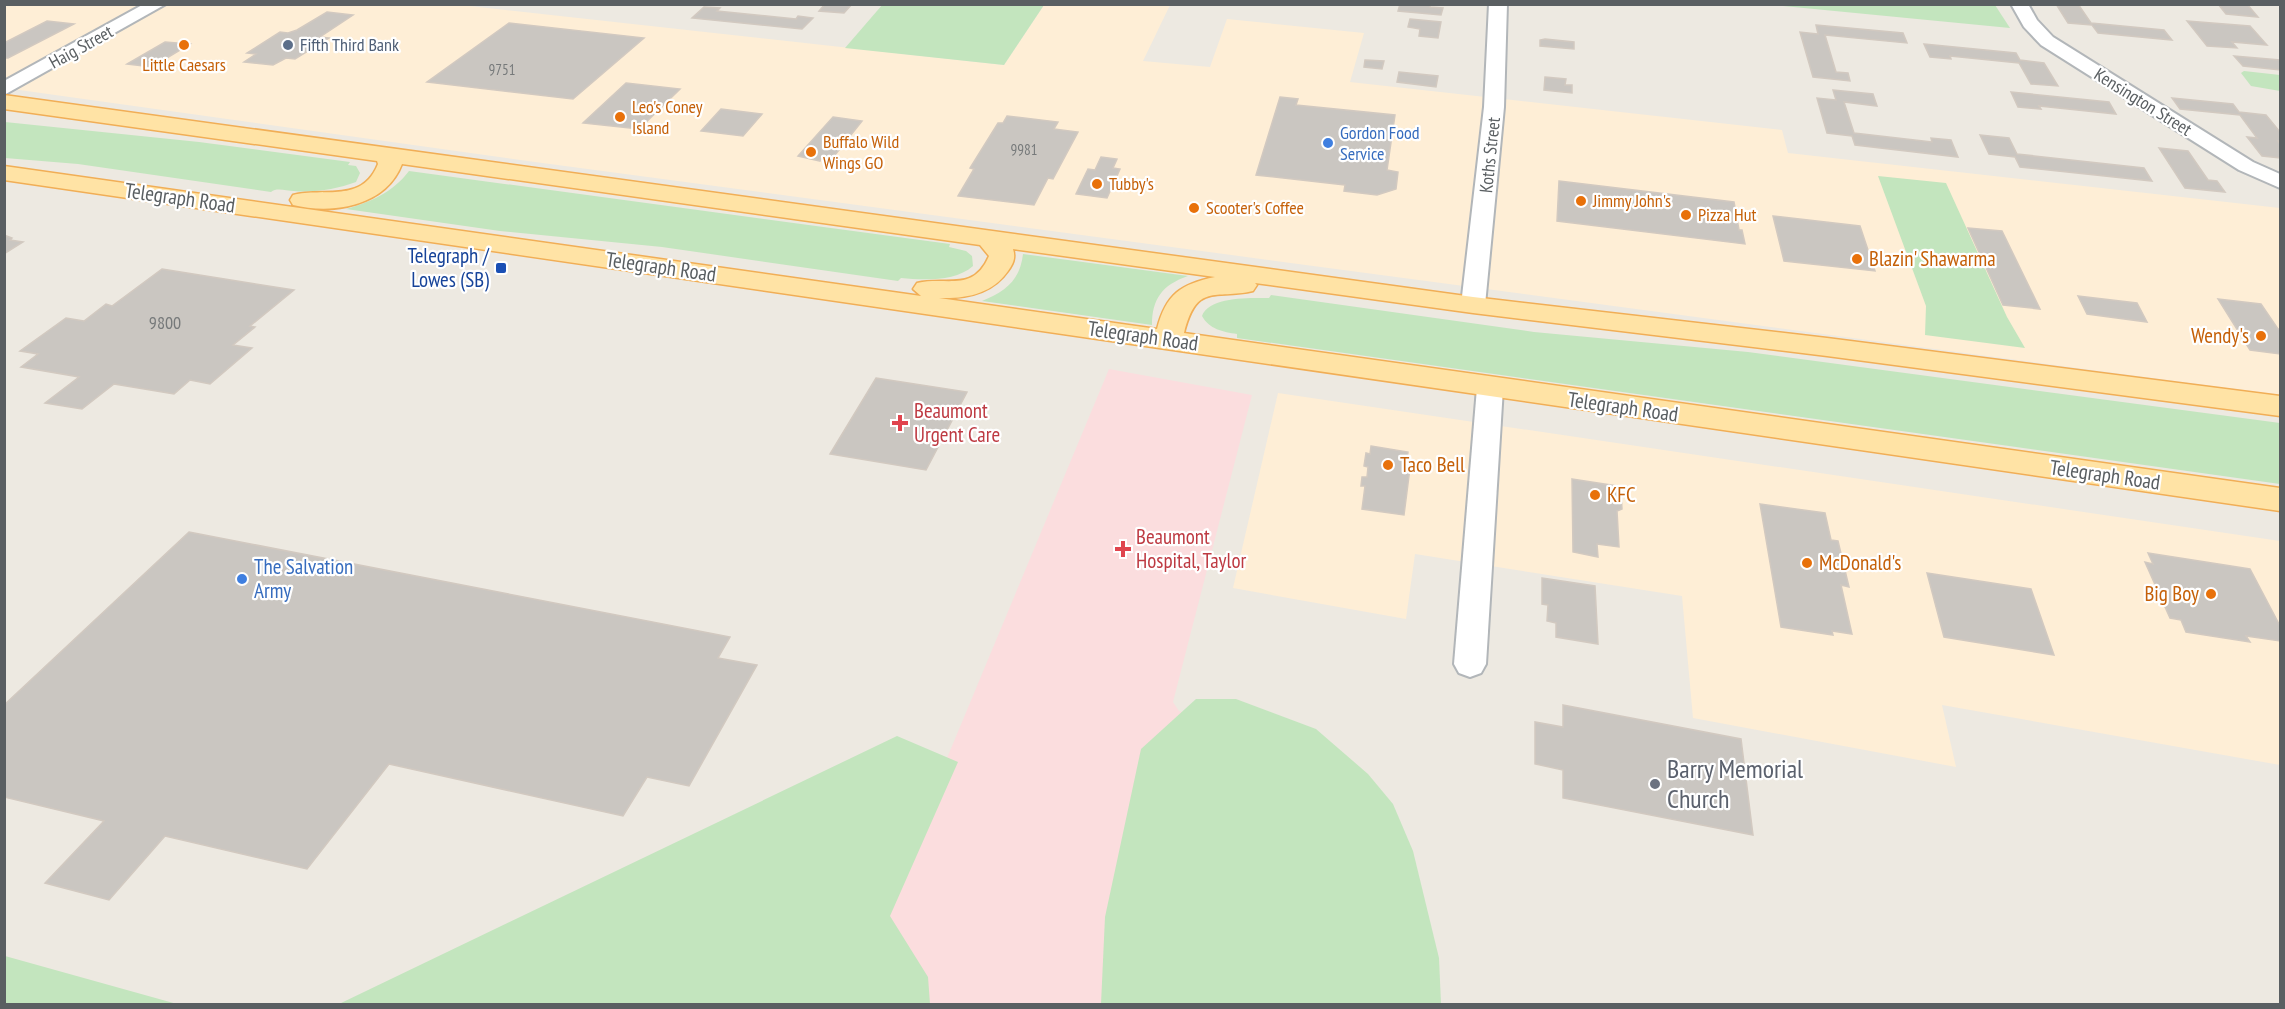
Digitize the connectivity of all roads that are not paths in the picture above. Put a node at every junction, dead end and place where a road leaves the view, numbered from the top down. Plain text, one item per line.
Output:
1 (158, 4) edge
2 (1498, 4) edge
3 (2019, 4) edge
4 (4, 89) edge
5 (4, 102) edge
6 (4, 117) edge
7 (164, 123) junction
8 (386, 154) junction
9 (4, 166) edge
10 (4, 173) edge
11 (2280, 182) edge
12 (990, 240) junction
13 (574, 255) junction
14 (1473, 305) junction
15 (1699, 332) junction
16 (1168, 340) junction
17 (1490, 388) junction
18 (2280, 406) edge
19 (2280, 500) edge
20 (1470, 664) dead end

1 - 4 street, Haig Street
2 - 14 street, Koths Street
3 - 11 street, Kensington Street
5 - 7 main road
6 - 7 main road
7 - 8 main road
8 - 9 main road
8 - 12 main road
10 - 13 main road, Telegraph Road
12 - 13 main road
12 - 14 main road
13 - 16 main road, Telegraph Road
14 - 15 main road
15 - 16 main road
15 - 18 main road
16 - 17 main road, Telegraph Road
17 - 19 main road, Telegraph Road
17 - 20 street

